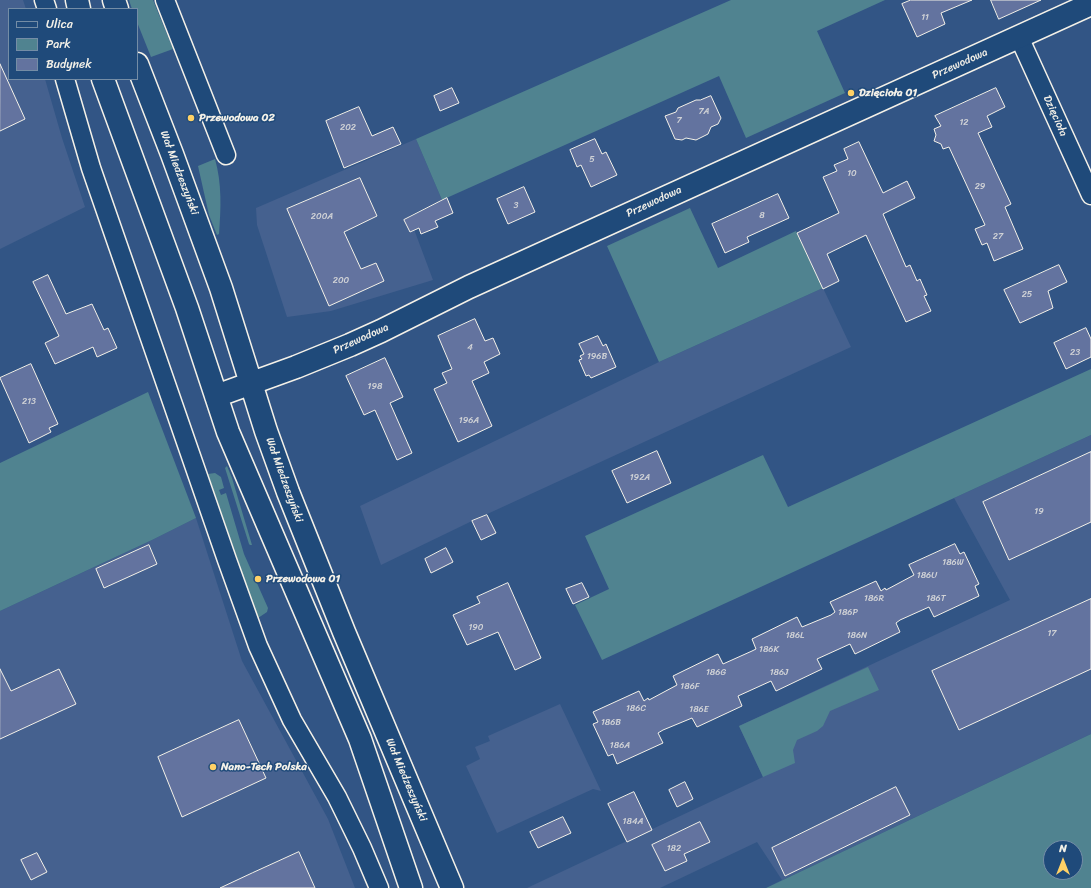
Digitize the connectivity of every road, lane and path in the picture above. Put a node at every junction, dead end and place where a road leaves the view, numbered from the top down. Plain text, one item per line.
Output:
1 (165, 0) edge
2 (1091, 4) edge
3 (1019, 37) junction
4 (138, 67) edge
5 (65, 80) edge
6 (103, 80) edge
7 (226, 155) dead end
8 (1091, 195) edge
9 (251, 383) junction
10 (216, 396) junction
11 (379, 888) edge
12 (411, 888) edge
13 (452, 888) edge

1 - 7 street
2 - 3 main road, Przewodowa
3 - 8 street, Dzięcioła
3 - 9 main road, Przewodowa
4 - 9 main road, Wał Miedzeszyński
5 - 11 street
6 - 10 main road
9 - 10 main road, Przewodowa
9 - 13 main road, Wał Miedzeszyński
10 - 12 main road

